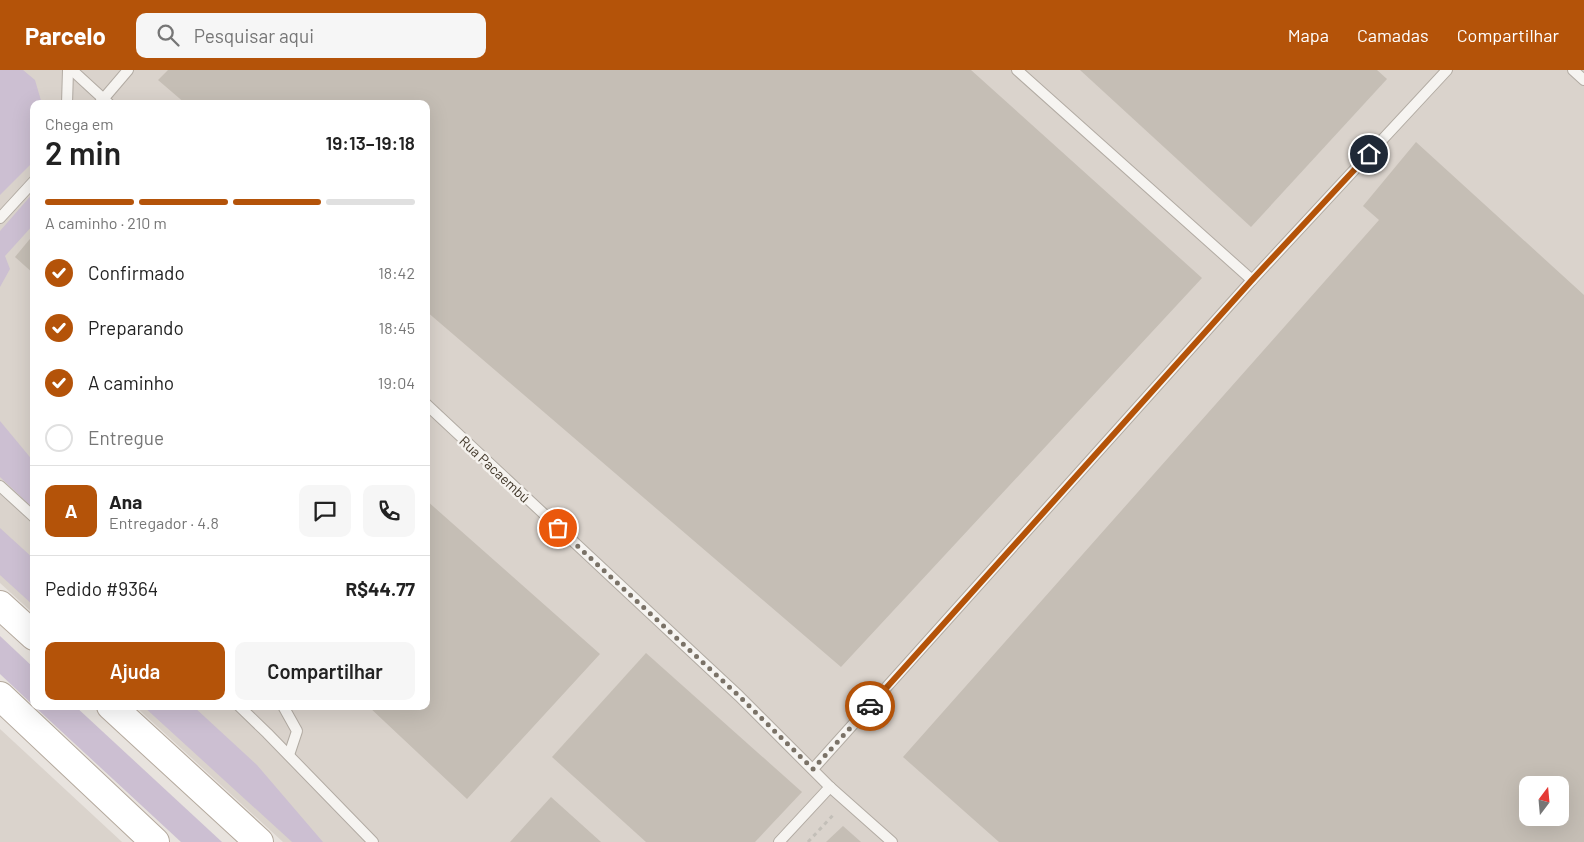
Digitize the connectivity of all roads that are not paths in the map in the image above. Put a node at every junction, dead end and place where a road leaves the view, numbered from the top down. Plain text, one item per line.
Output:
1 (68, 70) edge
2 (72, 70) edge
3 (128, 70) edge
4 (1017, 70) edge
5 (1447, 70) edge
6 (1573, 70) edge
7 (1584, 80) edge
8 (67, 100) edge
9 (102, 100) edge
10 (106, 100) edge
11 (30, 185) edge
12 (0, 218) edge
13 (1252, 280) junction
14 (430, 408) edge
15 (0, 486) edge
16 (30, 513) edge
17 (0, 605) edge
18 (30, 632) edge
19 (0, 696) edge
20 (115, 710) edge
21 (243, 710) edge
22 (285, 710) edge
23 (289, 754) junction
24 (813, 769) junction
25 (830, 787) junction
26 (155, 842) edge
27 (259, 842) edge
28 (373, 842) edge
29 (780, 842) edge
30 (892, 842) edge

1 - 8 lane
2 - 9 lane
3 - 10 lane
4 - 13 lane
5 - 13 lane
6 - 7 lane
11 - 12 lane
13 - 24 lane
14 - 24 lane, Rua Pacaembú
15 - 16 lane
17 - 18 main road
19 - 26 main road
20 - 27 main road
21 - 23 lane
22 - 23 lane
23 - 28 lane
24 - 25 lane, Rua Pacaembú
25 - 29 lane
25 - 30 lane, Rua Pacaembú

